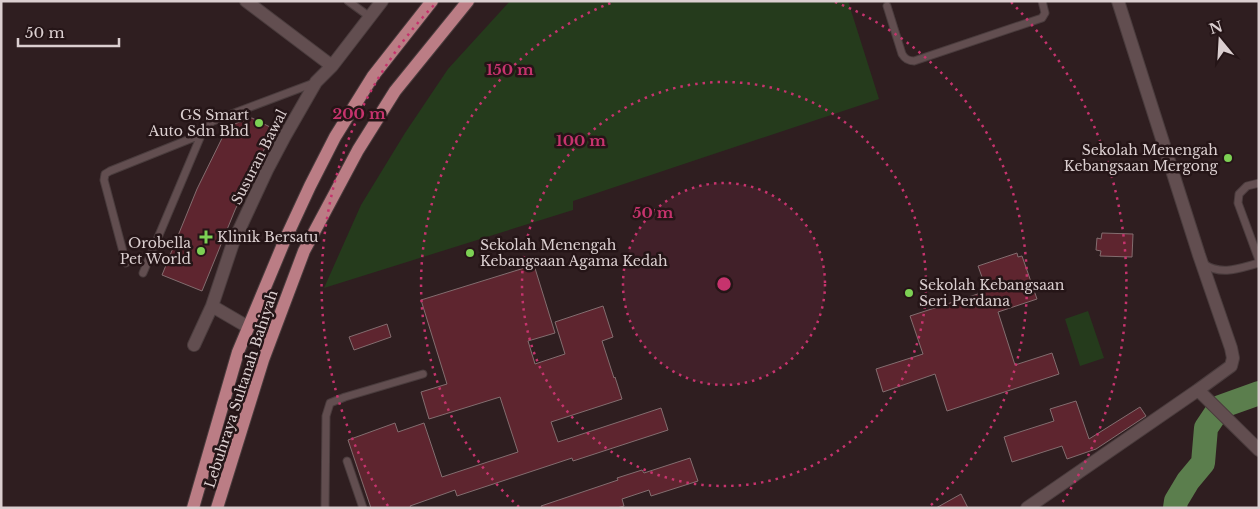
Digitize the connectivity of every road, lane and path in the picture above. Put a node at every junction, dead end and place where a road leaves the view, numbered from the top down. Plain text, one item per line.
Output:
1 (246, 1) edge
2 (348, 1) edge
3 (382, 1) edge
4 (432, 1) edge
5 (468, 1) edge
6 (1042, 1) edge
7 (1118, 1) edge
8 (887, 6) dead end
9 (370, 17) junction
10 (332, 66) junction
11 (316, 82) junction
12 (200, 135) junction
13 (1259, 183) edge
14 (1259, 261) edge
15 (126, 263) dead end
16 (1201, 263) junction
17 (144, 273) dead end
18 (212, 306) junction
19 (248, 328) junction
20 (194, 345) dead end
21 (423, 374) dead end
22 (1198, 390) junction
23 (1259, 450) edge
24 (347, 461) dead end
25 (193, 508) edge
26 (217, 508) edge
27 (325, 508) edge
28 (363, 508) edge
29 (1027, 508) edge

1 - 10 street
2 - 9 lane
3 - 9 street, Susuran Bawal
4 - 19 main road, Lebuhraya Sultanah Bahiyah
5 - 26 main road, Lebuhraya Sultanah Bahiyah
6 - 8 lane
7 - 16 street
9 - 10 street, Susuran Bawal
10 - 11 street, Susuran Bawal
11 - 12 lane
11 - 18 street, Susuran Bawal
12 - 15 lane
12 - 17 lane
13 - 14 lane
14 - 16 lane
16 - 22 street
18 - 19 street
18 - 20 street, Susuran Bawal
19 - 25 main road, Lebuhraya Sultanah Bahiyah
21 - 27 lane
22 - 23 street
22 - 29 street
24 - 28 lane

